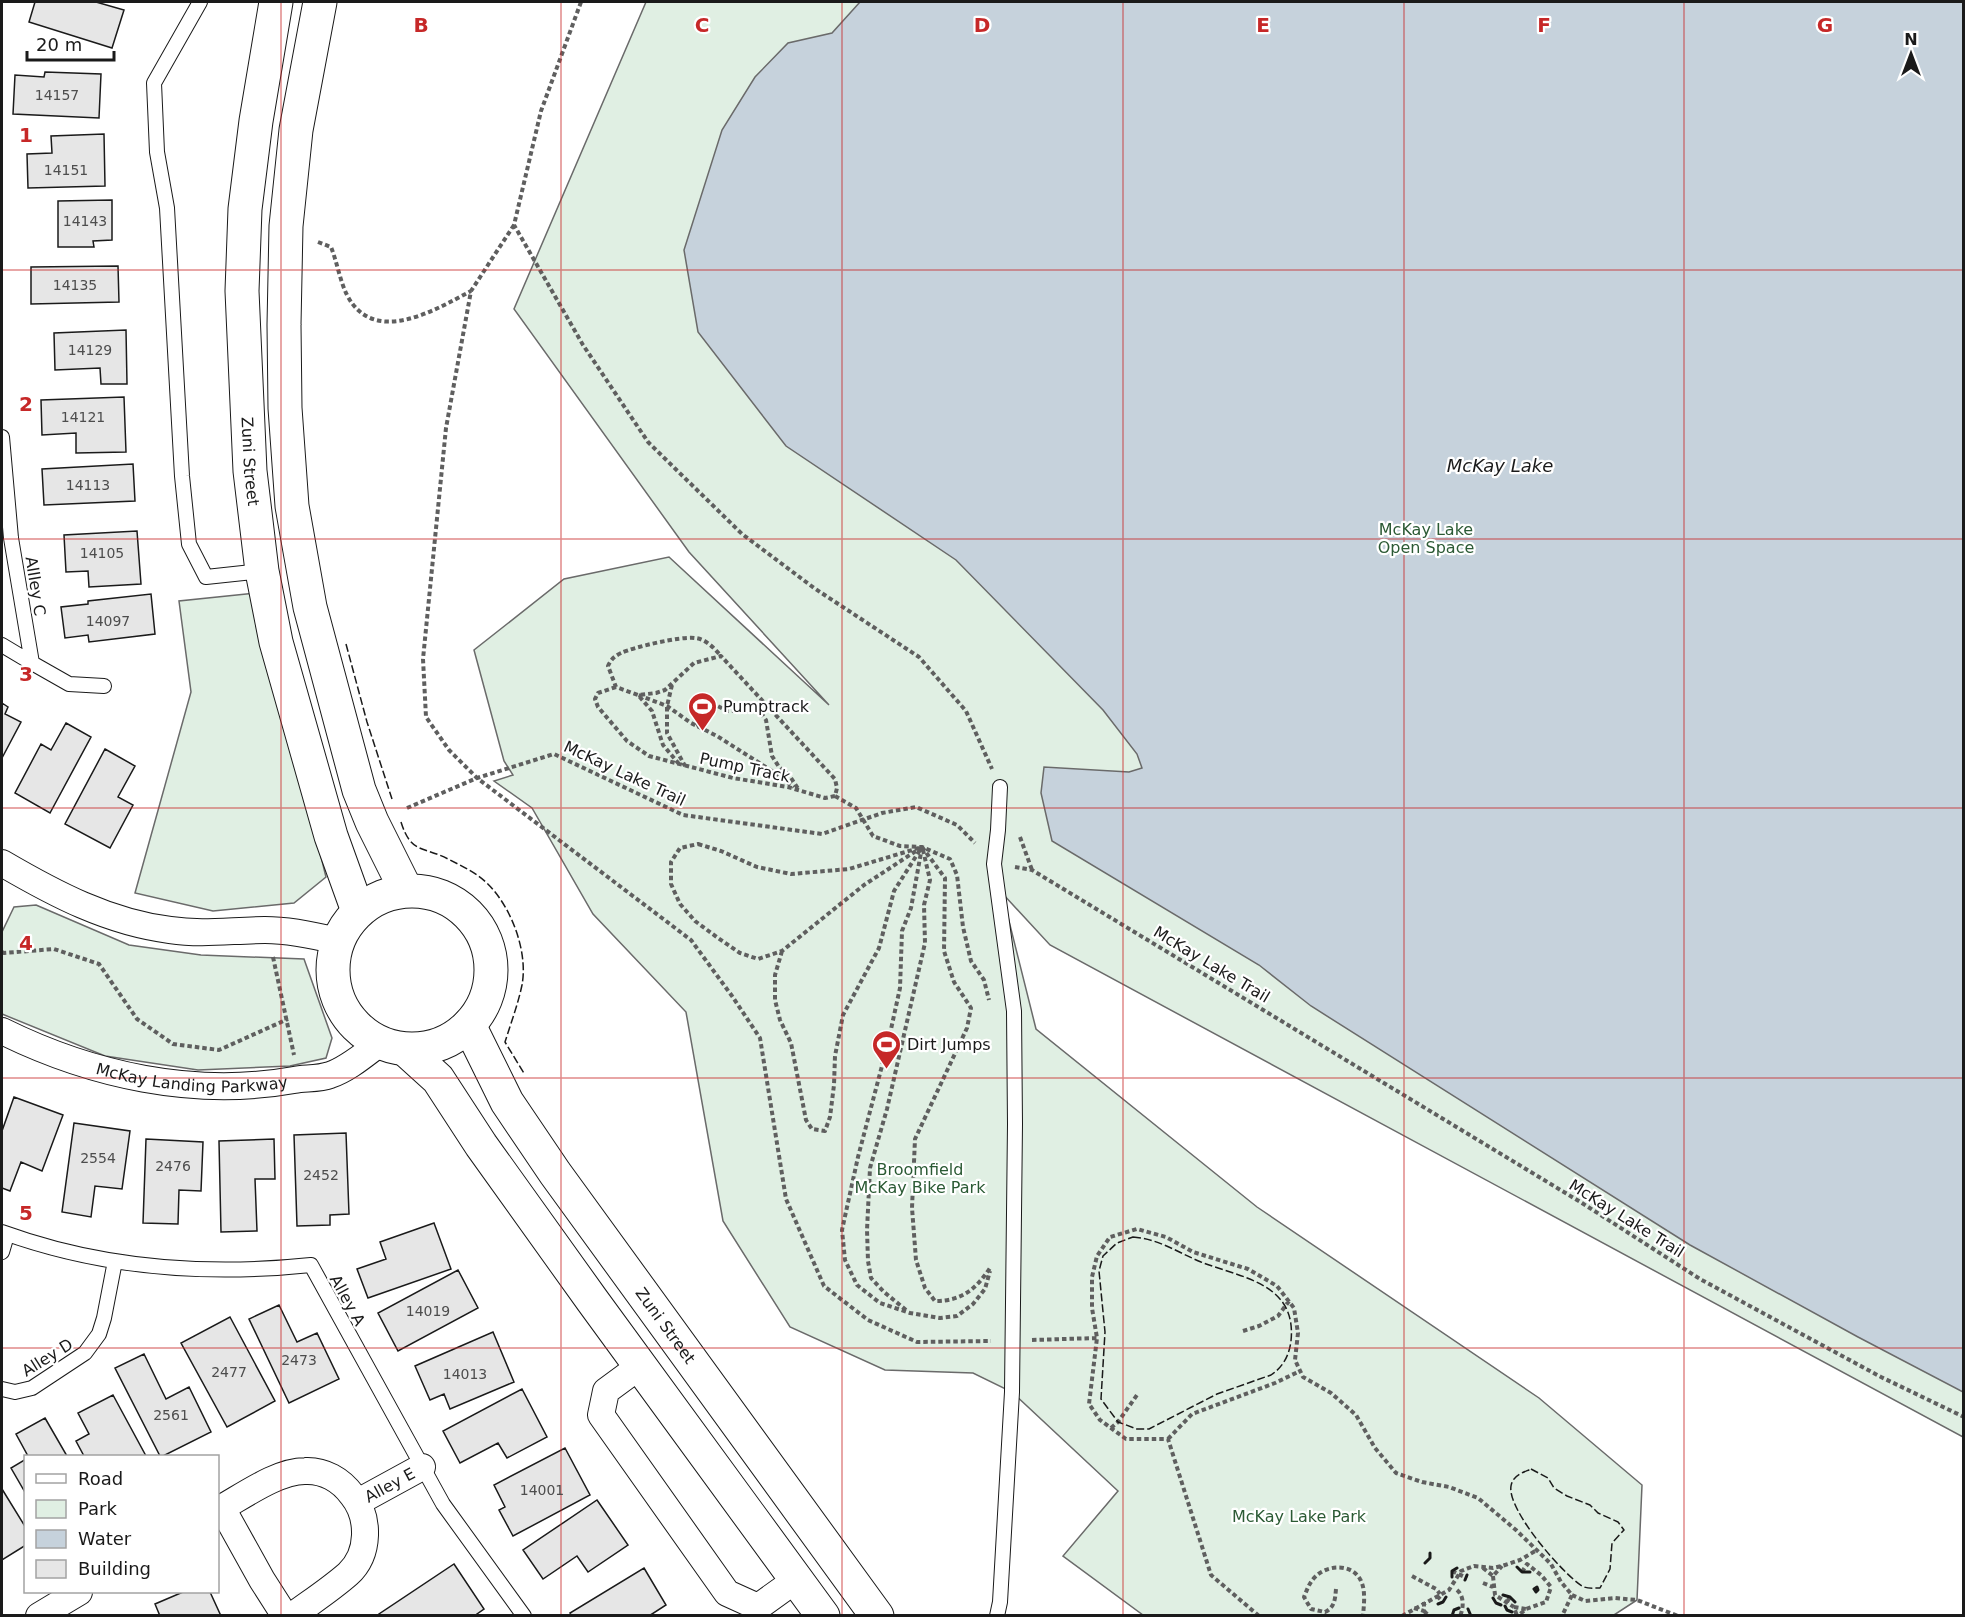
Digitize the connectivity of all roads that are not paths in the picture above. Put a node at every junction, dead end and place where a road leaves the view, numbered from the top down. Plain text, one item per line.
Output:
1 (200, 2) edge
2 (320, 2) edge
3 (272, 3) edge
4 (2, 437) edge
5 (262, 571) junction
6 (2, 645) edge
7 (32, 663) junction
8 (104, 686) dead end
9 (1000, 787) road end
10 (2, 864) edge
11 (406, 890) junction
12 (358, 911) junction
13 (337, 941) junction
14 (469, 1026) junction
15 (2, 1031) edge
16 (393, 1046) junction
17 (4, 1233) edge
18 (2, 1252) edge
19 (115, 1262) junction
20 (640, 1366) junction
21 (2, 1389) edge
22 (422, 1467) junction
23 (358, 1502) junction
24 (220, 1509) edge
25 (797, 1579) junction
26 (77, 1593) edge
27 (39, 1616) edge
28 (285, 1616) edge
29 (292, 1616) edge
30 (524, 1616) edge
31 (823, 1616) edge
32 (877, 1616) edge
33 (997, 1616) edge

1 - 5 lane
2 - 11 main road
3 - 5 main road, Zuni Street
4 - 7 lane, Allley C
5 - 12 main road, Zuni Street
6 - 7 lane
7 - 8 lane
9 - 33 lane
10 - 13 street
11 - 12 main road
11 - 14 main road
12 - 13 main road
13 - 16 main road
14 - 16 main road
14 - 32 main road, Zuni Street
15 - 16 street, McKay Landing Parkway
16 - 20 main road
17 - 18 lane
17 - 19 lane, Alley A
19 - 21 lane, Alley D
19 - 22 lane, Alley A
20 - 25 main road
20 - 25 street
22 - 23 street, Alley E
22 - 30 lane, Alley A
23 - 24 street
23 - 29 street
24 - 28 street
25 - 31 main road
26 - 27 street

